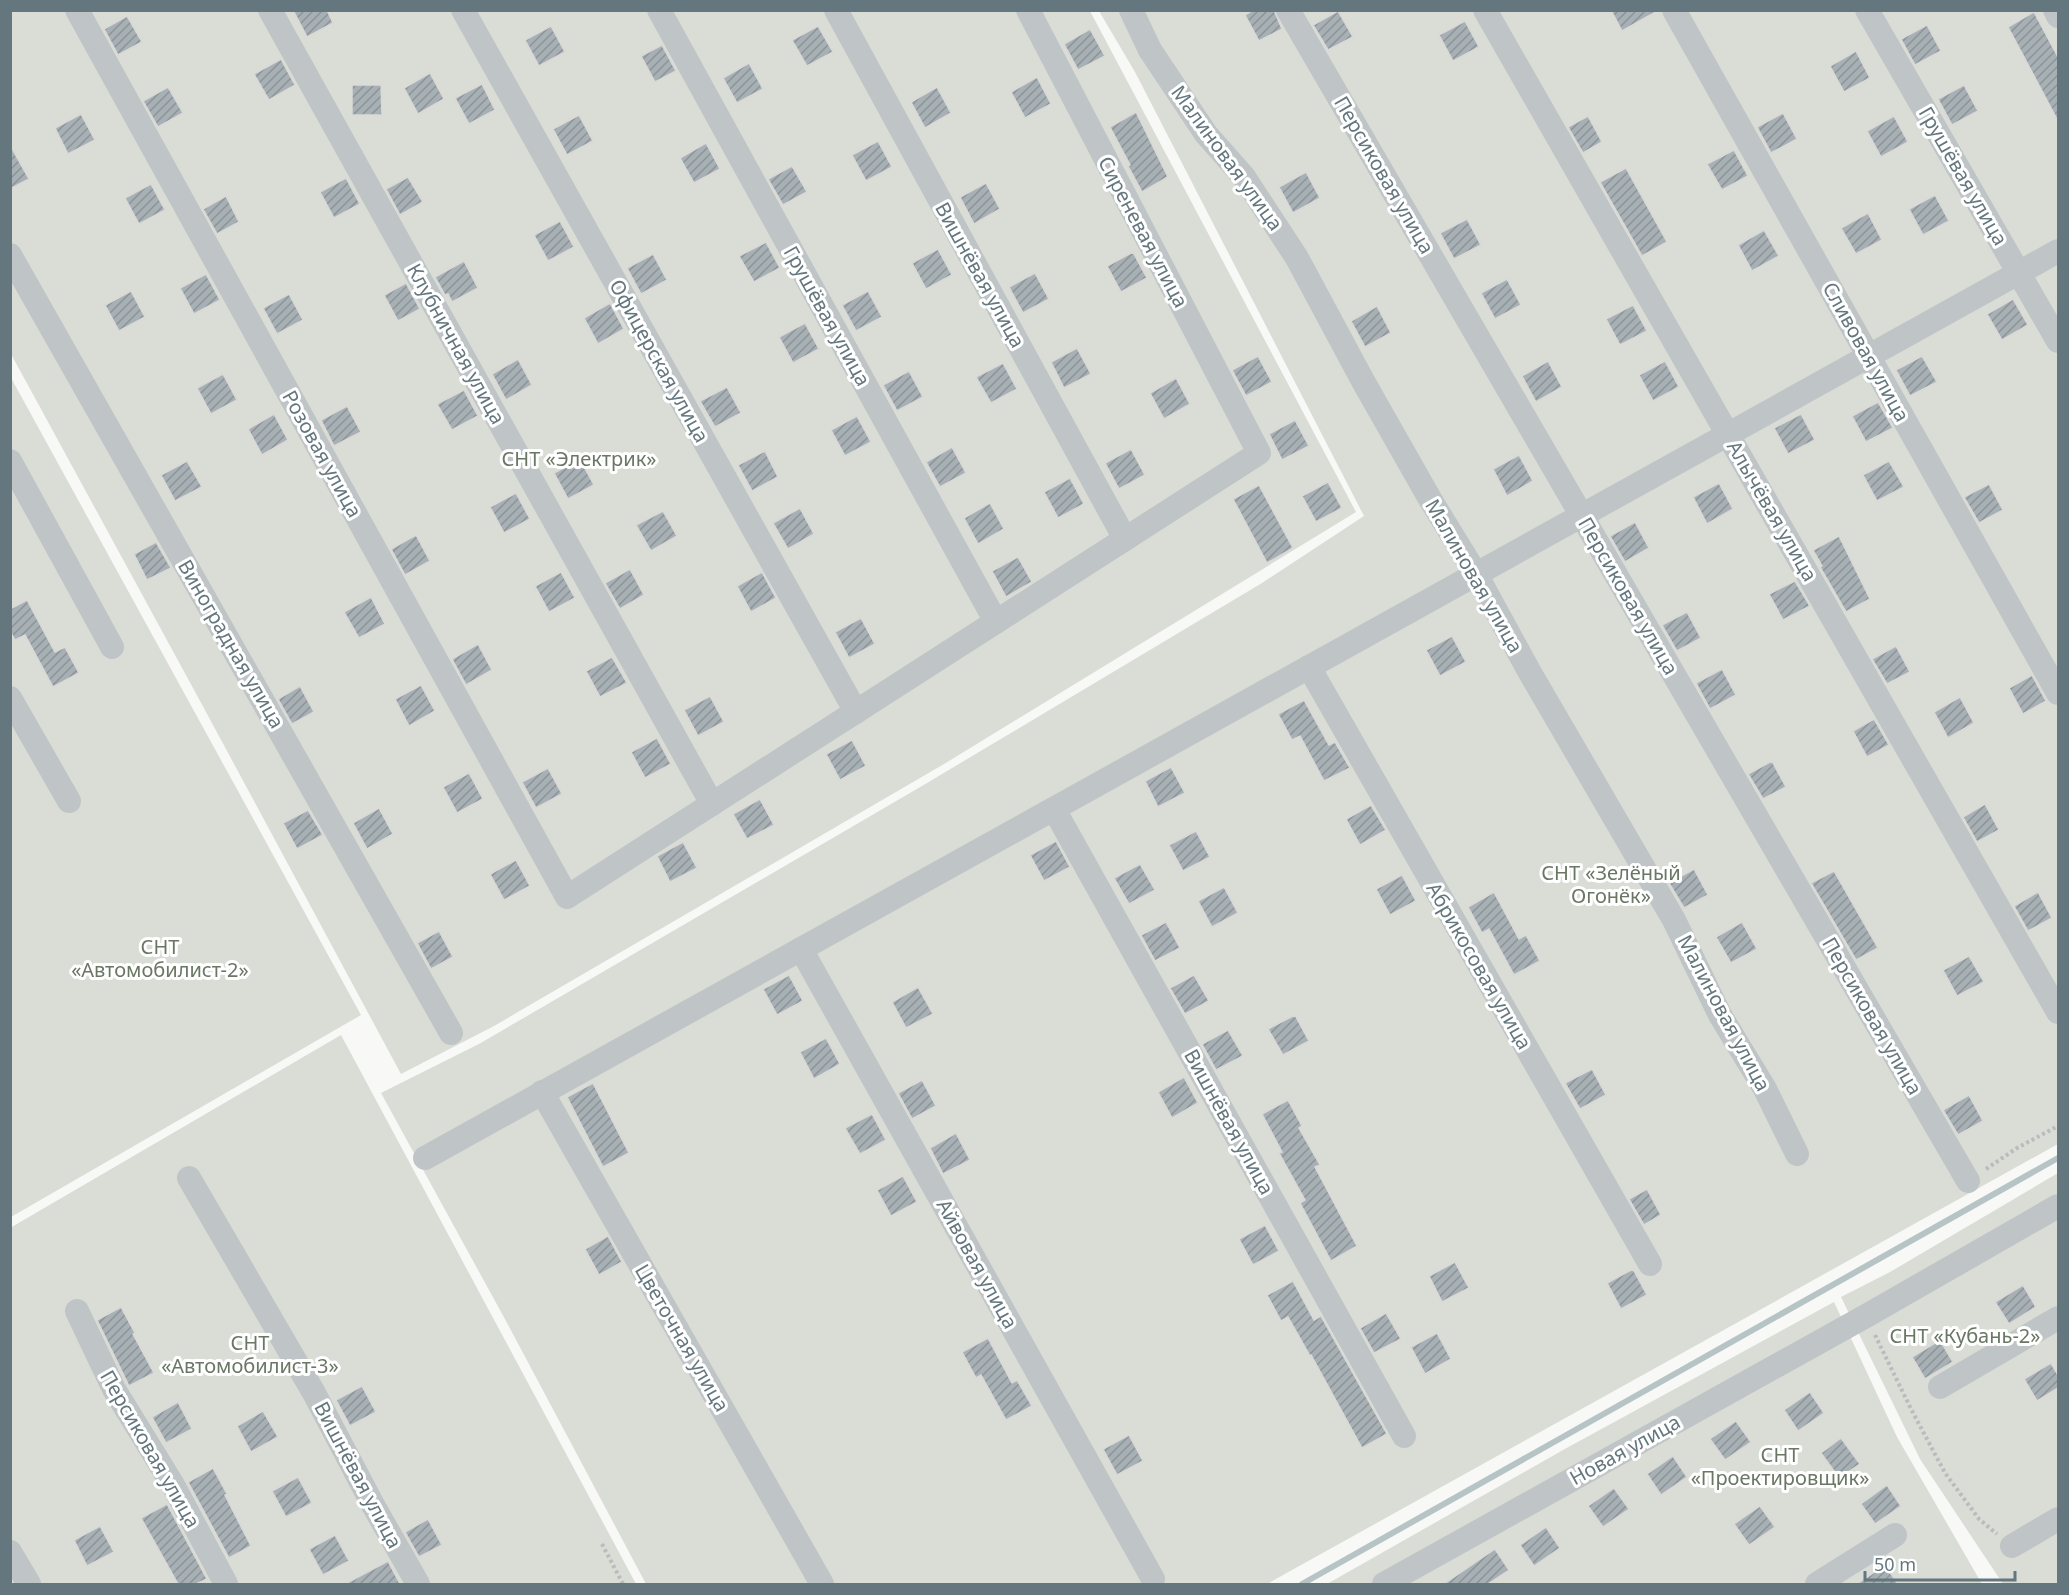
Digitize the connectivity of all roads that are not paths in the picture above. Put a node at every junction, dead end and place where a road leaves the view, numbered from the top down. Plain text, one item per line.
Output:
1 (77, 10) edge
2 (270, 10) edge
3 (463, 10) edge
4 (659, 10) edge
5 (836, 10) edge
6 (1028, 10) edge
7 (1131, 10) edge
8 (1288, 10) edge
9 (1485, 10) edge
10 (1674, 10) edge
11 (1867, 10) edge
12 (2055, 10) edge
13 (2058, 16) edge
14 (2058, 251) edge
15 (10, 255) edge
16 (2019, 273) junction
17 (2058, 341) edge
18 (1869, 356) junction
19 (1728, 435) junction
20 (10, 461) edge
21 (1582, 516) junction
22 (1125, 539) junction
23 (1476, 574) junction
24 (996, 622) junction
25 (112, 647) dead end
26 (1309, 667) junction
27 (2058, 693) edge
28 (10, 698) edge
29 (856, 712) junction
30 (69, 801) dead end
31 (712, 804) junction
32 (1054, 808) junction
33 (801, 949) junction
34 (2058, 1012) edge
35 (451, 1033) dead end
36 (542, 1092) junction
37 (1797, 1154) dead end
38 (425, 1158) dead end
39 (189, 1178) dead end
40 (1968, 1181) road end
41 (2058, 1206) edge
42 (1650, 1264) dead end
43 (77, 1311) dead end
44 (2058, 1318) edge
45 (1940, 1387) dead end
46 (1404, 1436) dead end
47 (2058, 1519) edge
48 (1895, 1535) dead end
49 (2012, 1546) road end
50 (10, 1552) edge
51 (1153, 1579) dead end
52 (29, 1584) edge
53 (226, 1584) edge
54 (418, 1584) edge
55 (822, 1584) edge
56 (1384, 1584) edge
57 (1817, 1584) edge

1 - 31 street, Розовая улица
2 - 31 street, Клубничная улица
3 - 29 street, Офицерская улица
4 - 24 street, Грушёвая улица
5 - 22 street, Вишнёвая улица
6 - 22 street, Сиреневая улица
7 - 23 street, Малиновая улица
8 - 21 street, Персиковая улица
9 - 19 street, Алычёвая улица
10 - 18 street, Сливовая улица
11 - 16 street, Грушёвая улица
12 - 13 street
14 - 16 street
15 - 35 street, Виноградная улица
16 - 17 street, Грушёвая улица
16 - 18 street
18 - 19 street
18 - 27 street, Сливовая улица
19 - 21 street
19 - 34 street, Алычёвая улица
20 - 25 street
21 - 23 street
21 - 40 street, Персиковая улица
22 - 24 street
23 - 26 street
23 - 37 street, Малиновая улица
24 - 29 street
26 - 32 street
26 - 42 street, Абрикосовая улица
28 - 30 street
29 - 31 street
32 - 33 street
32 - 46 street, Вишнёвая улица
33 - 36 street
33 - 51 street, Айвовая улица
36 - 38 street
36 - 55 street, Цветочная улица
39 - 54 street, Вишнёвая улица
41 - 56 street, Новая улица
43 - 53 street, Персиковая улица
44 - 45 street
47 - 49 street
48 - 57 street
50 - 52 street

